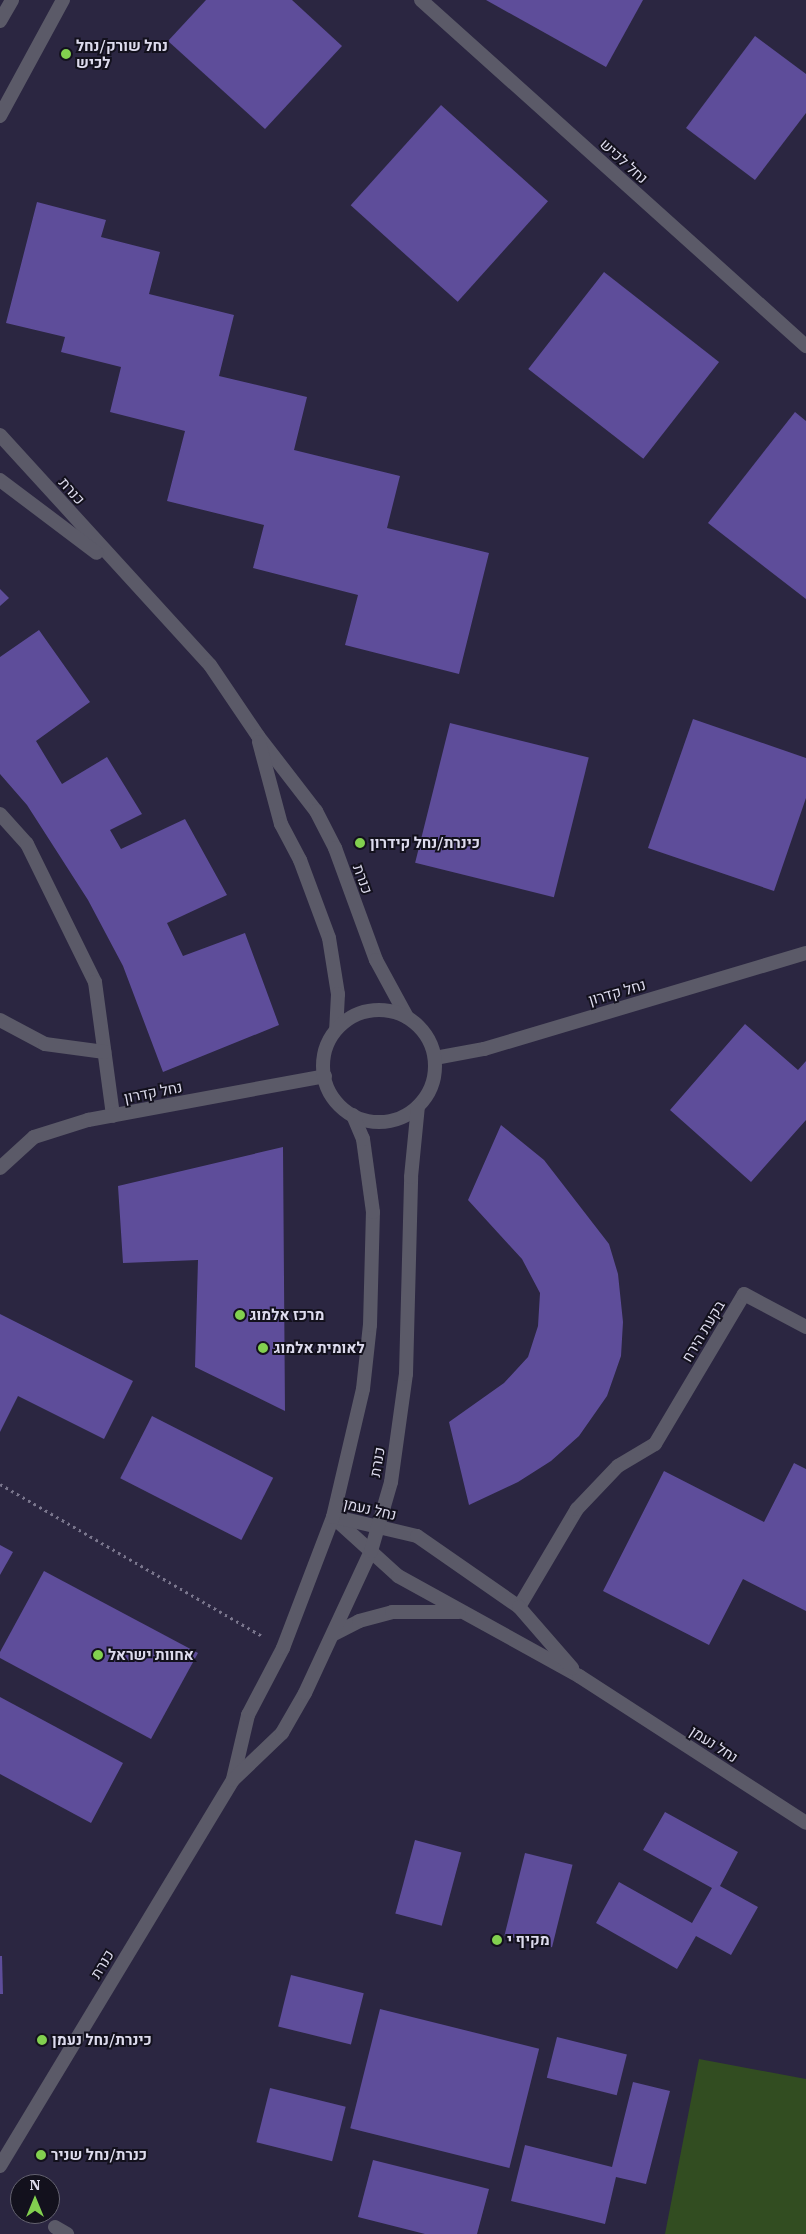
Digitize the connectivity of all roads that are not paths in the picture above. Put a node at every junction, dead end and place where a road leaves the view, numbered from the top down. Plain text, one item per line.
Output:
1 (12, 0) edge
2 (63, 0) edge
3 (421, 0) edge
4 (0, 22) edge
5 (0, 116) edge
6 (806, 346) edge
7 (0, 435) edge
8 (0, 480) edge
9 (119, 569) junction
10 (258, 736) junction
11 (0, 814) edge
12 (806, 953) edge
13 (407, 1017) junction
14 (0, 1020) edge
15 (336, 1029) junction
16 (104, 1052) junction
17 (435, 1058) junction
18 (324, 1076) junction
19 (418, 1106) junction
20 (353, 1115) junction
21 (113, 1116) junction
22 (0, 1168) edge
23 (806, 1327) edge
24 (333, 1517) junction
25 (380, 1528) junction
26 (371, 1551) junction
27 (520, 1607) junction
28 (463, 1613) junction
29 (334, 1634) junction
30 (579, 1676) junction
31 (233, 1780) junction
32 (806, 1823) edge
33 (0, 2166) edge

1 - 4 street
2 - 5 street
3 - 6 street, נחל לכיש
7 - 9 street, כנרת
8 - 9 street, כנרת
9 - 10 street, כנרת
10 - 13 street, כנרת
10 - 15 street, כנרת
11 - 16 street
12 - 17 street, נחל קדרון
13 - 15 street
13 - 17 street
14 - 16 street
15 - 18 street
16 - 21 street
17 - 19 street
18 - 20 street
18 - 21 street, נחל קדרון
19 - 20 street
19 - 25 street, כנרת
20 - 24 street, כנרת
21 - 22 street, נחל קדרון
23 - 27 street, בקעת הירח
24 - 25 street, נחל נעמן
24 - 26 street, נחל נעמן
24 - 31 street, כנרת
25 - 26 street, כנרת
25 - 27 street, נחל נעמן
26 - 28 street, נחל נעמן
26 - 29 street, כנרת
27 - 30 street, נחל נעמן
28 - 29 street
28 - 30 street, נחל נעמן
29 - 31 street, כנרת
30 - 32 street, נחל נעמן
31 - 33 street, כנרת

